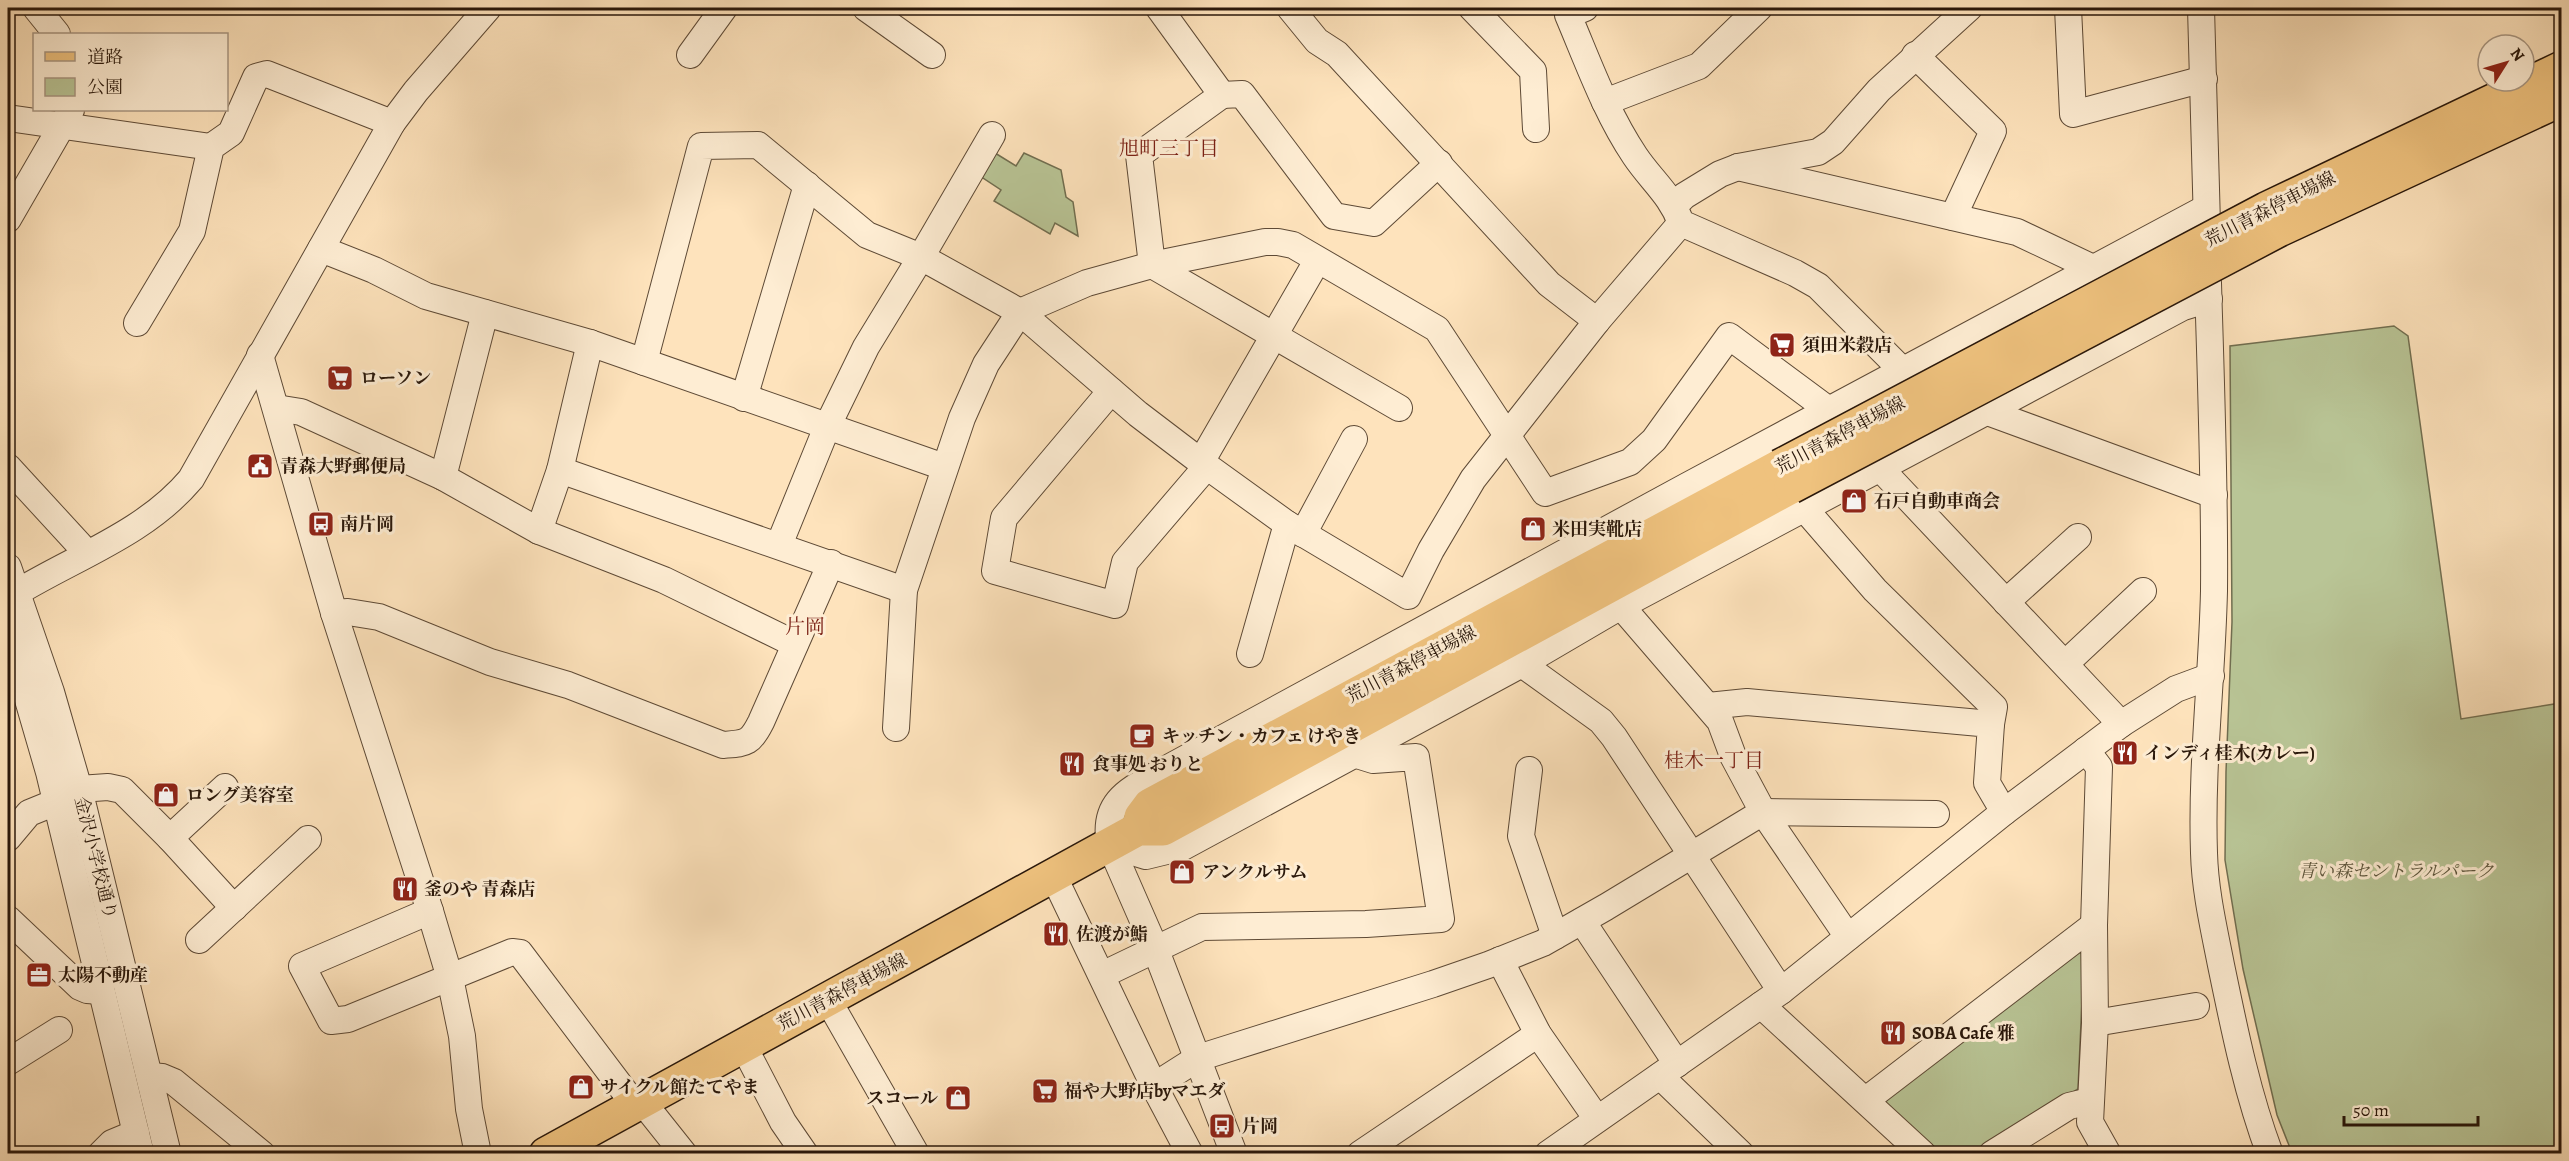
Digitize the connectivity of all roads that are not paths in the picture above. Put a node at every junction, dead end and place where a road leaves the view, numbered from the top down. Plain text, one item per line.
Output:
1 (36, 8) edge
2 (488, 8) edge
3 (724, 8) edge
4 (866, 8) edge
5 (1160, 8) edge
6 (1290, 8) edge
7 (1472, 8) edge
8 (1759, 8) edge
9 (1969, 8) edge
10 (2068, 8) edge
11 (2201, 8) edge
12 (1573, 10) edge
13 (56, 33) edge
14 (690, 55) dead end
15 (932, 55) dead end
16 (1915, 55) junction
17 (2562, 68) edge
18 (2204, 79) junction
19 (1222, 95) junction
20 (2562, 99) edge
21 (1605, 102) junction
22 (8, 118) edge
23 (66, 118) edge
24 (392, 123) junction
25 (1536, 129) dead end
26 (992, 135) dead end
27 (212, 147) junction
28 (1439, 164) junction
29 (1738, 167) junction
30 (807, 185) junction
31 (2206, 208) junction
32 (1678, 214) junction
33 (1953, 216) junction
34 (8, 219) edge
35 (321, 249) junction
36 (921, 258) junction
37 (1317, 261) junction
38 (1152, 265) junction
39 (2095, 269) junction
40 (2209, 299) junction
41 (1020, 312) junction
42 (485, 313) junction
43 (1597, 321) junction
44 (137, 323) dead end
45 (1274, 337) junction
46 (590, 343) junction
47 (260, 355) junction
48 (644, 362) junction
49 (1904, 372) junction
50 (1111, 391) junction
51 (744, 398) junction
52 (276, 408) junction
53 (1399, 408) dead end
54 (1830, 411) junction
55 (1984, 411) junction
56 (827, 428) junction
57 (1506, 437) junction
58 (1354, 439) dead end
59 (1204, 464) junction
60 (8, 467) edge
61 (944, 467) junction
62 (1880, 467) junction
63 (560, 470) junction
64 (443, 477) junction
65 (1792, 487) junction
66 (2214, 495) junction
67 (1295, 529) junction
68 (539, 531) junction
69 (2078, 537) dead end
70 (779, 545) junction
71 (87, 553) junction
72 (831, 563) junction
73 (8, 567) edge
74 (904, 590) junction
75 (2143, 591) dead end
76 (12, 595) edge
77 (2007, 602) junction
78 (1621, 606) junction
79 (334, 613) junction
80 (8, 631) edge
81 (795, 644) junction
82 (1250, 654) dead end
83 (2066, 663) junction
84 (1522, 664) junction
85 (2211, 676) junction
86 (1708, 706) junction
87 (1991, 724) junction
88 (2121, 724) junction
89 (896, 728) dead end
90 (2086, 750) junction
91 (1357, 754) junction
92 (1529, 770) dead end
93 (225, 787) dead end
94 (79, 789) junction
95 (56, 802) junction
96 (1763, 812) junction
97 (2004, 812) junction
98 (1936, 814) dead end
99 (1124, 837) junction
100 (8, 838) edge
101 (170, 838) junction
102 (308, 839) dead end
103 (1691, 856) junction
104 (1054, 877) junction
105 (234, 908) junction
106 (430, 911) junction
107 (8, 919) edge
108 (1582, 921) junction
109 (2094, 925) junction
110 (1555, 936) junction
111 (1848, 937) junction
112 (199, 940) dead end
113 (1155, 948) junction
114 (1500, 960) junction
115 (1102, 975) junction
116 (450, 978) junction
117 (102, 991) junction
118 (1771, 998) junction
119 (828, 1000) junction
120 (2196, 1006) dead end
121 (2095, 1023) junction
122 (59, 1030) dead end
123 (1538, 1034) junction
124 (743, 1045) junction
125 (1198, 1058) junction
126 (8, 1062) edge
127 (1668, 1070) junction
128 (150, 1076) junction
129 (1154, 1086) junction
130 (1866, 1100) junction
131 (2090, 1101) junction
132 (638, 1102) junction
133 (1597, 1119) junction
134 (138, 1143) edge
135 (1562, 1150) edge
136 (101, 1154) edge
137 (168, 1154) edge
138 (262, 1154) edge
139 (478, 1154) edge
140 (546, 1154) edge
141 (684, 1154) edge
142 (805, 1154) edge
143 (916, 1154) edge
144 (1190, 1154) edge
145 (1233, 1154) edge
146 (1360, 1154) edge
147 (1741, 1154) edge
148 (1923, 1154) edge
149 (1992, 1154) edge
150 (2108, 1154) edge
151 (2270, 1154) edge

1 - 13 street
2 - 24 street
3 - 14 street
4 - 15 street
5 - 19 street
6 - 28 street
7 - 25 street
8 - 21 street
9 - 16 street
10 - 18 street
11 - 18 street
12 - 21 street
16 - 29 street
16 - 33 street
17 - 65 main road, 荒川青森停車場線, bridge
18 - 31 street
19 - 28 street
19 - 38 street
20 - 65 main road, 荒川青森停車場線, bridge
21 - 32 street
22 - 23 street
23 - 27 street
23 - 34 street
24 - 27 street
24 - 35 street
26 - 36 street
27 - 44 street
28 - 43 street
29 - 32 street
29 - 33 street
30 - 36 street
30 - 48 street
30 - 51 street
31 - 39 street
31 - 40 street
32 - 43 street
32 - 49 street
33 - 39 street
35 - 42 street
35 - 47 street
36 - 41 street
36 - 56 street
37 - 38 street
37 - 45 street
37 - 57 street
38 - 41 street
38 - 45 street
39 - 49 street
40 - 55 street
40 - 66 street
41 - 50 street
41 - 61 street
42 - 46 street
42 - 64 street
43 - 57 street
45 - 53 street
45 - 59 street
46 - 48 street
46 - 63 street
47 - 52 street
47 - 71 street
48 - 51 street
49 - 54 street
50 - 59 street
50 - 59 street
51 - 56 street
52 - 64 street
52 - 79 street
54 - 57 street
54 - 99 street
55 - 62 street
55 - 66 street
56 - 61 street
56 - 70 street
57 - 67 street
58 - 67 street
59 - 67 street
60 - 71 street
61 - 74 street
62 - 65 street
62 - 77 street
63 - 68 street
63 - 70 street
64 - 68 street
65 - 78 street
65 - 87 street
65 - 99 main road, 荒川青森停車場線
66 - 85 street
67 - 82 street
68 - 81 street
69 - 77 street
70 - 72 street
71 - 76 street
72 - 74 street
72 - 81 street
73 - 76 street, 金沢小学校通り
74 - 89 street
75 - 83 street
76 - 94 street, 金沢小学校通り
77 - 83 street
78 - 84 street
78 - 86 street
79 - 81 street
79 - 106 street
80 - 95 street, 金沢小学校通り
83 - 88 street
84 - 91 street
84 - 103 street
85 - 88 street
85 - 151 street
86 - 87 street
86 - 96 street
87 - 97 street
88 - 90 street
90 - 97 street
90 - 109 street
91 - 99 street
91 - 113 street
92 - 110 street
93 - 101 street
94 - 101 street
94 - 128 street, 金沢小学校通り
95 - 100 street
95 - 117 street, 金沢小学校通り
96 - 98 street
96 - 103 street
96 - 111 street
97 - 111 street
99 - 104 main road, 荒川青森停車場線
99 - 113 street
101 - 105 street
102 - 105 street
103 - 108 street
103 - 118 street
104 - 115 street
104 - 119 main road, 荒川青森停車場線
105 - 112 street
106 - 116 street
106 - 116 street
107 - 117 street
108 - 110 street
108 - 127 street
109 - 121 street
109 - 130 street
110 - 114 street
111 - 118 street
113 - 115 street
113 - 125 street
114 - 123 street
114 - 125 street
115 - 129 street
116 - 132 street
116 - 139 street
117 - 134 street, 金沢小学校通り
118 - 127 street
118 - 130 street
119 - 124 main road, 荒川青森停車場線
119 - 143 street
120 - 121 street
121 - 131 street
122 - 126 street
123 - 133 street
123 - 146 street
124 - 132 main road, 荒川青森停車場線
124 - 142 street
125 - 129 street
125 - 145 street
127 - 133 street
127 - 147 street
128 - 137 street, 金沢小学校通り
128 - 138 street
129 - 144 street
130 - 148 street
131 - 149 street
131 - 150 street
132 - 140 main road, 荒川青森停車場線
132 - 141 street
133 - 135 street
134 - 136 street

